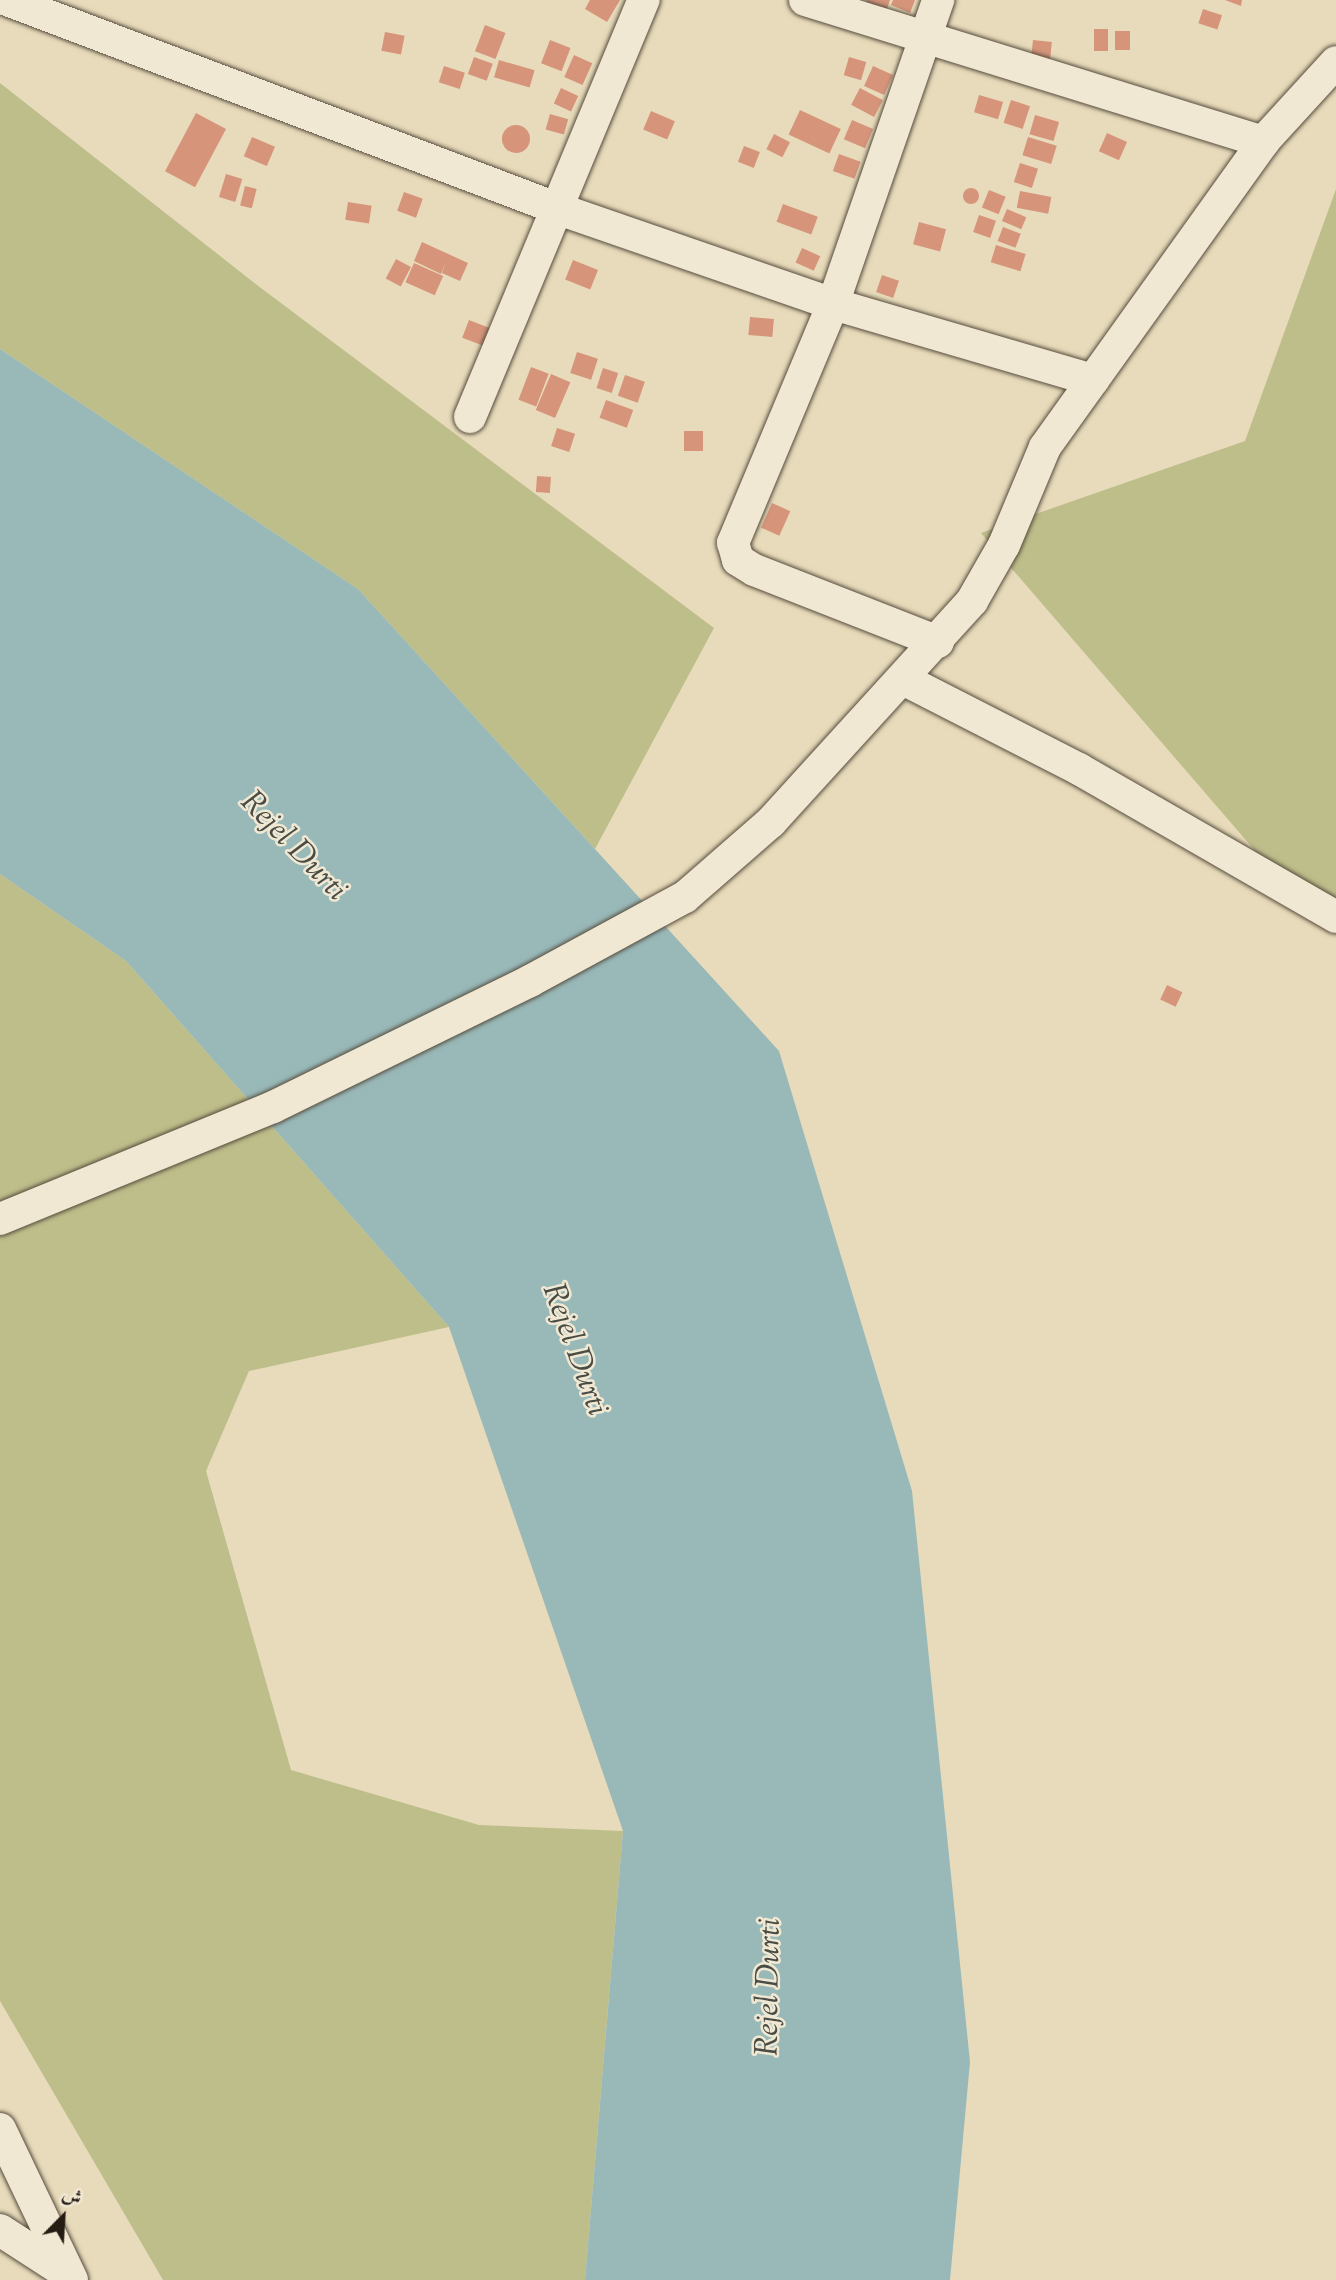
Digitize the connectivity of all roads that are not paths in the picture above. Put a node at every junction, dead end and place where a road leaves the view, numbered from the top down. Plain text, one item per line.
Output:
1 (7, 0) edge
2 (644, 0) edge
3 (805, 0) edge
4 (938, 0) edge
5 (925, 37) junction
6 (1336, 62) edge
7 (1263, 142) junction
8 (556, 208) junction
9 (833, 304) junction
10 (1093, 380) junction
11 (470, 417) dead end
12 (938, 642) junction
13 (903, 679) junction
14 (1336, 917) edge
15 (0, 1219) edge
16 (0, 2129) edge
17 (0, 2230) edge
18 (71, 2278) edge

1 - 8 street
2 - 8 street
3 - 5 street
4 - 5 street
5 - 7 street
5 - 9 street
6 - 7 street
7 - 10 street
8 - 9 street
8 - 11 street
9 - 10 street
9 - 12 street
10 - 12 street
12 - 13 street
13 - 14 street
13 - 15 street
16 - 18 street
17 - 18 street

